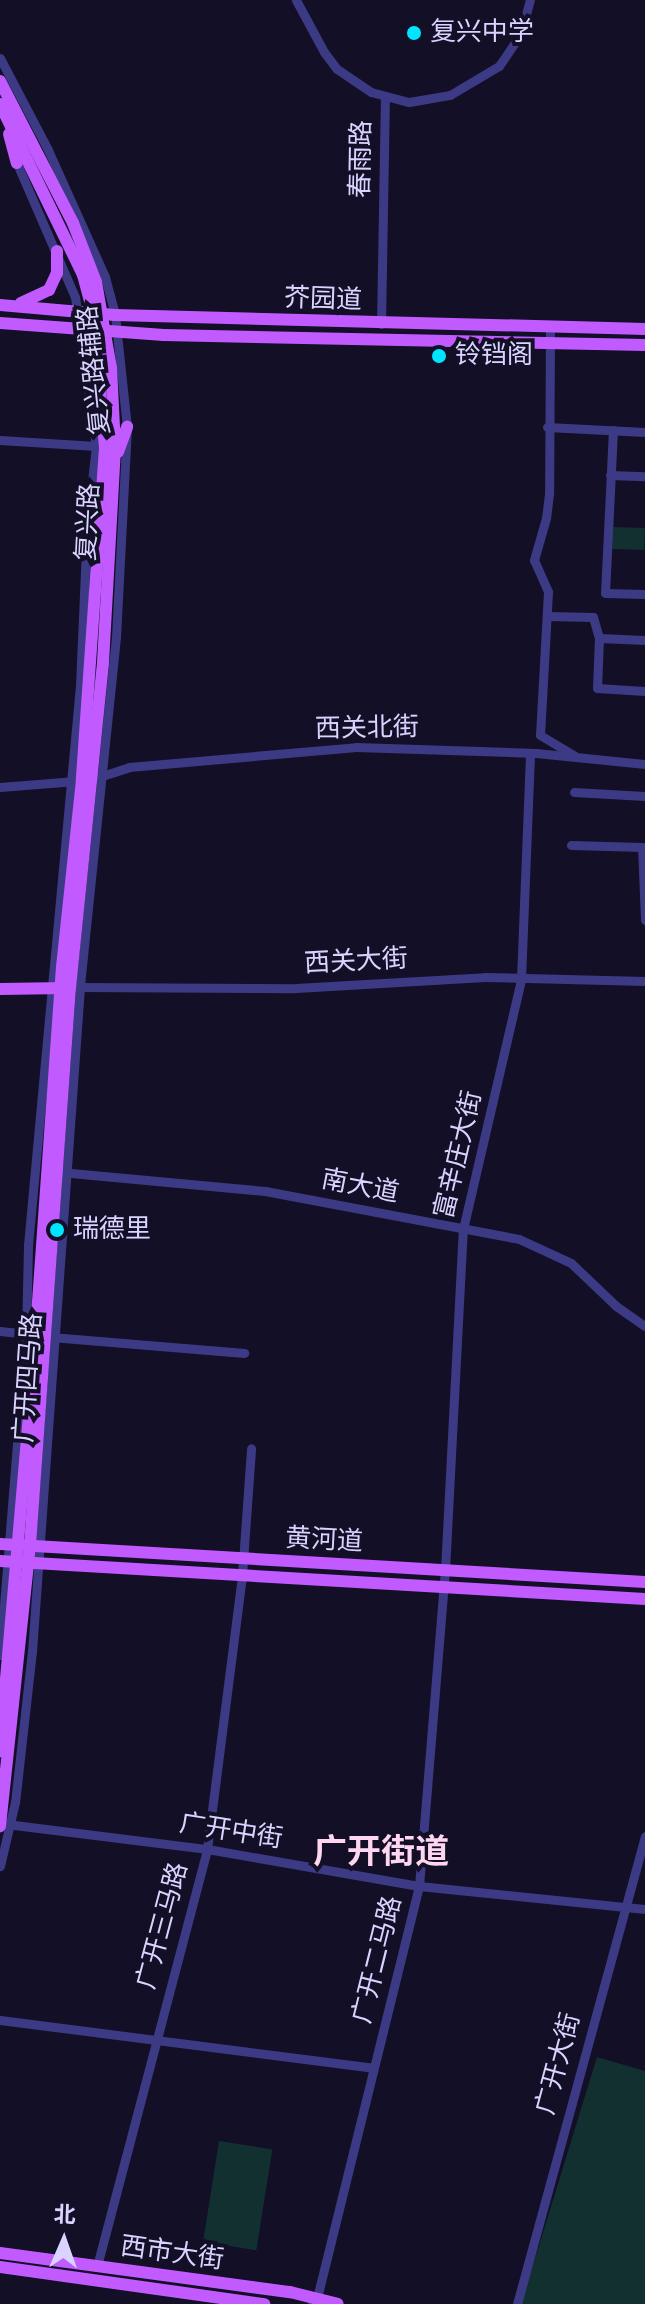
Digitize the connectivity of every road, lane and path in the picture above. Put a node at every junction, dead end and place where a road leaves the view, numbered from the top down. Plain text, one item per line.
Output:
1 (296, 0) edge
2 (530, 0) edge
3 (0, 58) edge
4 (0, 81) edge
5 (385, 97) junction
6 (2, 108) edge
7 (0, 129) edge
8 (17, 163) junction
9 (57, 251) junction
10 (2, 305) edge
11 (79, 312) junction
12 (104, 314) junction
13 (0, 323) edge
14 (381, 324) junction
15 (550, 328) junction
16 (645, 329) edge
17 (100, 332) junction
18 (550, 343) junction
19 (645, 345) edge
20 (127, 427) junction
21 (547, 427) junction
22 (613, 430) junction
23 (645, 432) edge
24 (0, 440) edge
25 (96, 446) junction
26 (115, 458) junction
27 (610, 475) junction
28 (645, 476) edge
29 (645, 594) edge
30 (547, 616) junction
31 (599, 638) junction
32 (645, 640) edge
33 (645, 691) edge
34 (530, 753) junction
35 (577, 757) junction
36 (645, 764) edge
37 (86, 779) junction
38 (0, 787) edge
39 (574, 792) dead end
40 (645, 796) edge
41 (571, 845) dead end
42 (644, 876) edge
43 (645, 920) edge
44 (521, 979) junction
45 (645, 981) edge
46 (65, 988) junction
47 (0, 989) edge
48 (52, 1171) junction
49 (463, 1229) junction
50 (645, 1326) edge
51 (0, 1331) edge
52 (40, 1336) junction
53 (244, 1353) dead end
54 (251, 1448) dead end
55 (20, 1545) edge
56 (243, 1559) junction
57 (19, 1562) edge
58 (445, 1570) junction
59 (242, 1575) junction
60 (645, 1582) edge
61 (444, 1587) junction
62 (645, 1599) edge
63 (0, 1655) edge
64 (0, 1751) edge
65 (3, 1824) edge
66 (645, 1836) edge
67 (207, 1849) junction
68 (0, 1866) edge
69 (419, 1886) junction
70 (624, 1905) junction
71 (645, 1909) edge
72 (0, 2020) edge
73 (155, 2040) junction
74 (373, 2068) junction
75 (0, 2253) edge
76 (97, 2266) junction
77 (0, 2267) edge
78 (314, 2301) edge
79 (264, 2304) edge
80 (338, 2304) edge
81 (517, 2304) edge

1 - 5 street
2 - 5 street, 春雨路
3 - 12 street, 复兴路辅路
4 - 12 main road, 复兴路
5 - 14 street, 春雨路
6 - 8 main road
6 - 12 main road, 复兴路
7 - 8 street, 复兴路辅路
8 - 9 street, 复兴路辅路
9 - 10 main road
9 - 11 street, 复兴路辅路
10 - 11 main road, 芥园道
11 - 12 main road, 芥园道
11 - 17 street, 复兴路辅路
12 - 14 main road, 芥园道
12 - 17 main road, 复兴路
12 - 17 street, 复兴路辅路
13 - 17 main road, 芥园道
14 - 15 main road, 芥园道
15 - 16 main road, 芥园道
15 - 18 street
17 - 18 main road, 芥园道
17 - 20 street, 复兴路辅路
17 - 25 street, 复兴路辅路
17 - 26 main road, 复兴路
17 - 37 main road, 复兴路
18 - 19 main road, 芥园道
18 - 21 street
20 - 26 main road
20 - 37 street, 复兴路辅路
21 - 22 street
21 - 30 street
22 - 23 street
22 - 27 street
24 - 25 street
25 - 37 street, 复兴路辅路
26 - 37 main road, 复兴路
27 - 28 street
27 - 29 street
30 - 31 street
30 - 35 street
31 - 32 street
31 - 33 street
34 - 35 street, 西关北街
34 - 37 street, 西关北街
34 - 44 street, 富辛庄大街
35 - 36 street, 西关北街
37 - 38 street, 西关北街
37 - 46 street, 复兴路辅路
37 - 46 street, 复兴路辅路
37 - 46 main road, 复兴路
39 - 40 street
41 - 42 street
42 - 43 street
44 - 45 street, 西关大街
44 - 46 street, 西关大街
44 - 49 street, 富辛庄大街
46 - 47 main road
46 - 48 main road, 广开四马路
46 - 48 street
48 - 49 street, 南大道
48 - 52 main road, 广开四马路
48 - 52 street
49 - 50 street, 南大道
49 - 58 street, 富辛庄大街
51 - 52 street
52 - 53 street
52 - 55 main road, 广开四马路
52 - 55 street
54 - 56 street, 广开三马路
55 - 56 main road, 黄河道
55 - 57 main road, 广开四马路
55 - 57 street
56 - 58 main road, 黄河道
56 - 59 street, 广开三马路
57 - 59 main road, 黄河道
57 - 63 street
57 - 64 main road, 广开四马路
57 - 65 main road, 广开四马路
58 - 60 main road, 黄河道
58 - 61 street, 广开二马路
59 - 61 main road, 黄河道
59 - 67 street, 广开三马路
61 - 62 main road, 黄河道
61 - 69 street, 广开二马路
65 - 67 street, 广开中街
65 - 68 street, 广开四马路
66 - 70 street, 广开大街
67 - 69 street, 广开中街
67 - 73 street, 广开三马路
69 - 70 street, 广开中街
69 - 74 street, 广开二马路
70 - 71 street, 广开中街
70 - 81 street, 广开大街
72 - 73 street
73 - 74 street
73 - 76 street, 广开三马路
74 - 78 street, 广开二马路
75 - 76 main road, 西市大街
76 - 78 main road, 西市大街
77 - 79 main road, 西市大街
78 - 80 main road, 西市大街

